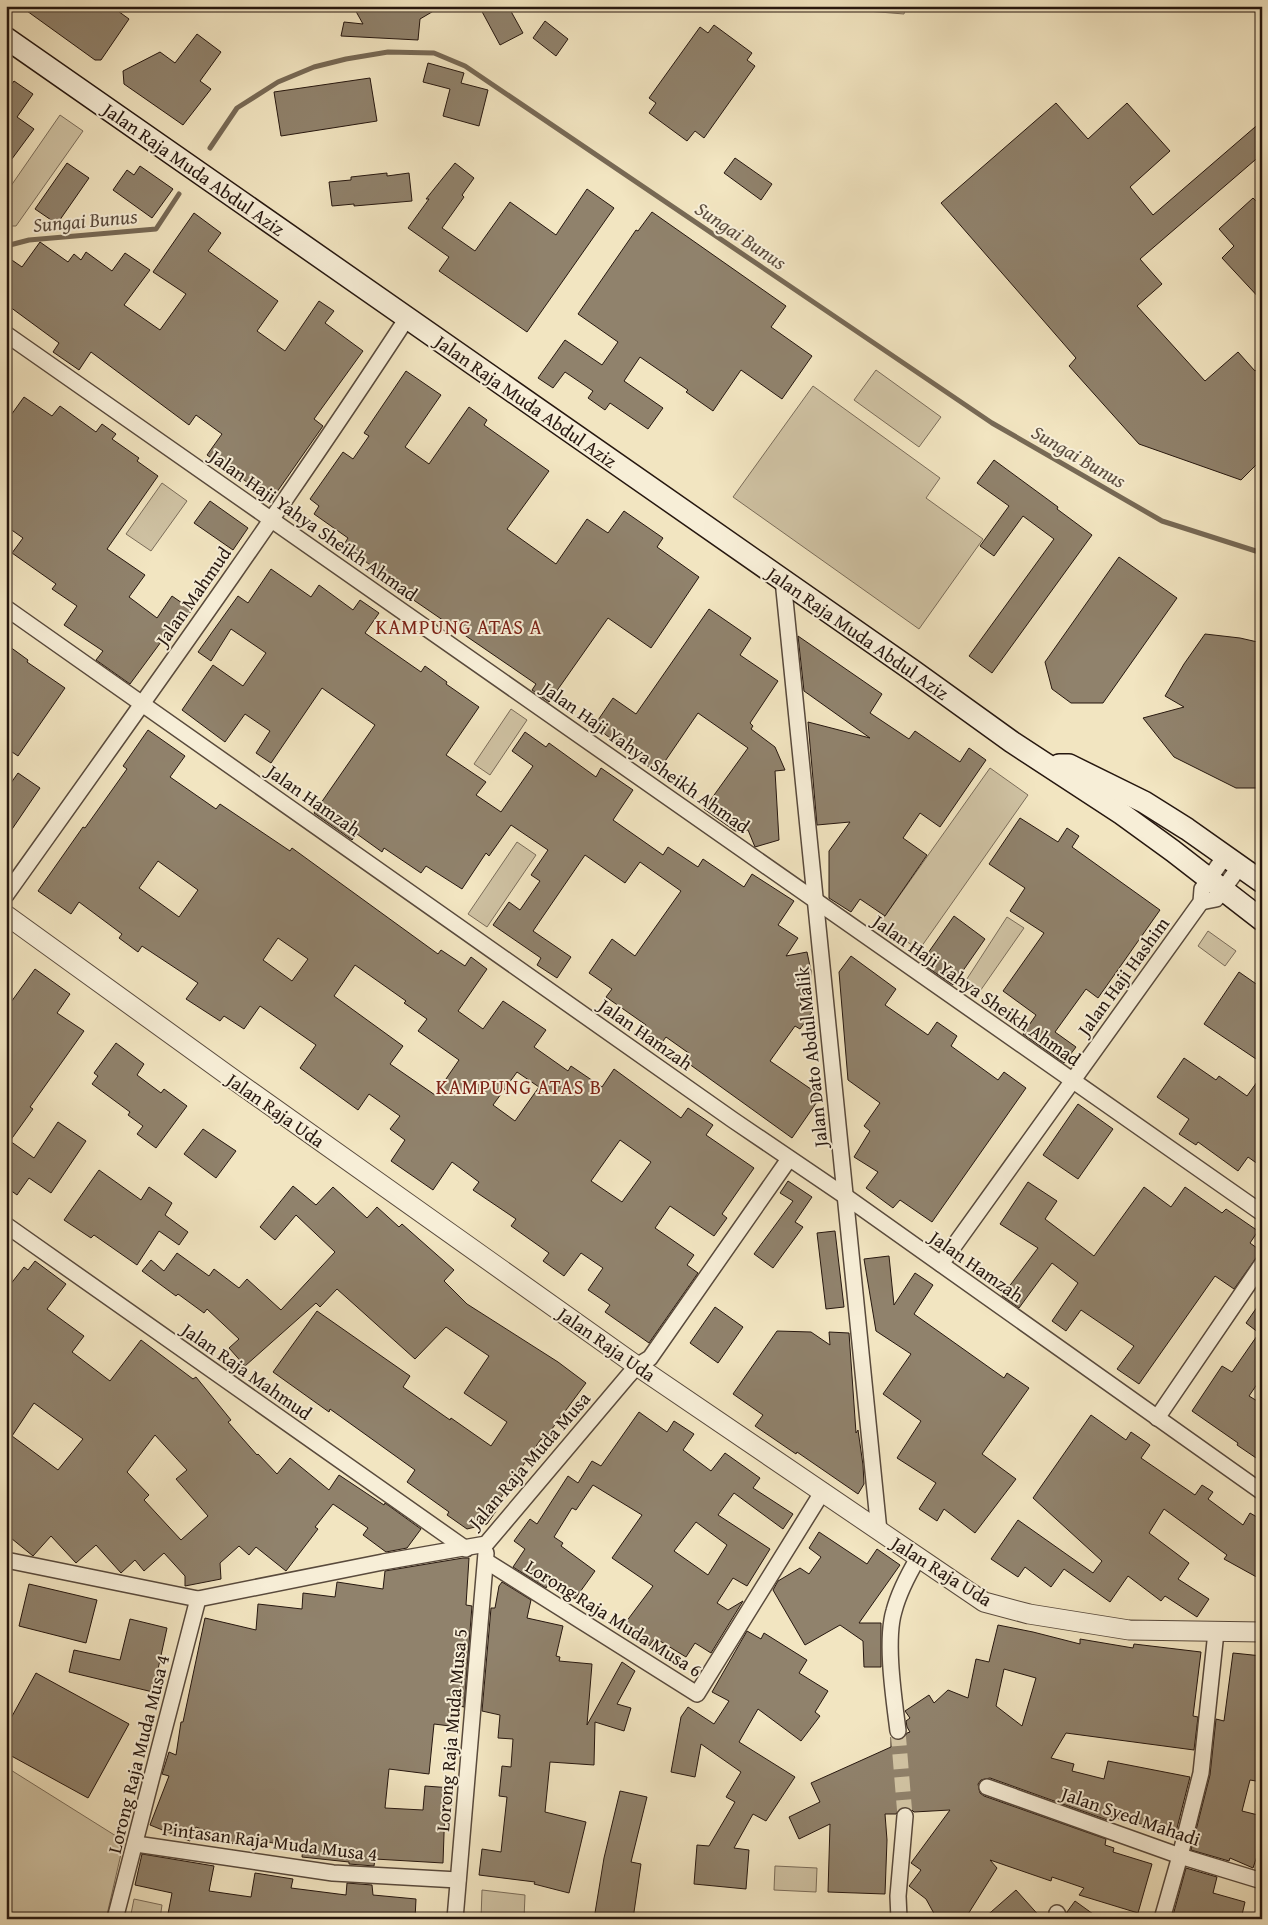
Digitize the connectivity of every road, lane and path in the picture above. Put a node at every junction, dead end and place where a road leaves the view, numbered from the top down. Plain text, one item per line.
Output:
1 (6, 38) edge
2 (407, 318) junction
3 (6, 334) edge
4 (271, 520) junction
5 (783, 580) junction
6 (6, 608) edge
7 (142, 703) junction
8 (1046, 765) junction
9 (1232, 861) junction
10 (1262, 882) edge
11 (1216, 884) junction
12 (6, 895) edge
13 (815, 900) junction
14 (6, 915) edge
15 (1262, 920) edge
16 (1072, 1081) junction
17 (789, 1159) junction
18 (845, 1196) junction
19 (1262, 1214) edge
20 (6, 1225) edge
21 (941, 1264) junction
22 (1262, 1264) edge
23 (637, 1366) junction
24 (1158, 1418) junction
25 (823, 1491) junction
26 (1262, 1492) edge
27 (878, 1530) junction
28 (486, 1544) junction
29 (466, 1549) junction
30 (918, 1558) junction
31 (6, 1560) edge
32 (486, 1561) junction
33 (198, 1599) junction
34 (1216, 1632) junction
35 (1262, 1632) edge
36 (898, 1731) tunnel mouth
37 (987, 1786) dead end
38 (905, 1816) tunnel mouth
39 (136, 1844) junction
40 (1180, 1856) junction
41 (458, 1880) junction
42 (1262, 1881) edge
43 (115, 1919) edge
44 (455, 1919) edge
45 (899, 1919) edge
46 (1162, 1919) edge

1 - 2 main road, Jalan Raja Muda Abdul Aziz
2 - 4 street, Jalan Mahmud
2 - 5 main road, Jalan Raja Muda Abdul Aziz
3 - 4 street, Jalan Haji Yahya Sheikh Ahmad
4 - 7 street, Jalan Mahmud
4 - 13 street, Jalan Haji Yahya Sheikh Ahmad
5 - 8 main road, Jalan Raja Muda Abdul Aziz
5 - 13 street, Jalan Dato Abdul Malik
6 - 7 street, Jalan Hamzah
7 - 12 street, Jalan Mahmud
7 - 17 street, Jalan Hamzah
8 - 9 main road
8 - 11 main road, Jalan Raja Muda Abdul Aziz
9 - 10 main road
9 - 11 street, Jalan Haji Hashim
11 - 15 main road, Jalan Raja Muda Abdul Aziz
11 - 16 street, Jalan Haji Hashim
13 - 16 street, Jalan Haji Yahya Sheikh Ahmad
13 - 18 street, Jalan Dato Abdul Malik
14 - 23 street, Jalan Raja Uda
16 - 19 street, Jalan Haji Yahya Sheikh Ahmad
16 - 21 street, Jalan Haji Hashim
17 - 18 street, Jalan Hamzah
17 - 23 street, Jalan Raja Muda Musa
18 - 21 street, Jalan Hamzah
18 - 27 street, Jalan Dato Abdul Malik
20 - 29 street, Jalan Raja Mahmud
21 - 24 street, Jalan Hamzah
22 - 24 street
23 - 25 street, Jalan Raja Uda
23 - 28 street, Jalan Raja Muda Musa
24 - 26 street, Jalan Hamzah
25 - 27 street, Jalan Raja Uda
25 - 32 street, Lorong Raja Muda Musa 6
27 - 30 street, Jalan Raja Uda
28 - 29 street, Jalan Raja Muda Musa
28 - 32 street, Lorong Raja Muda Musa 5
29 - 33 street, Jalan Raja Muda Musa
30 - 34 street, Jalan Raja Uda
30 - 36 street
31 - 33 street, Jalan Raja Muda Musa
32 - 41 street, Lorong Raja Muda Musa 5
33 - 39 street, Lorong Raja Muda Musa 4
34 - 35 street, Jalan Raja Uda
34 - 40 street
37 - 40 street, Jalan Syed Mahadi
38 - 45 street
39 - 41 street, Pintasan Raja Muda Musa 4
39 - 43 street, Lorong Raja Muda Musa 4
40 - 42 street, Jalan Syed Mahadi
40 - 46 street
41 - 44 street, Lorong Raja Muda Musa 5

